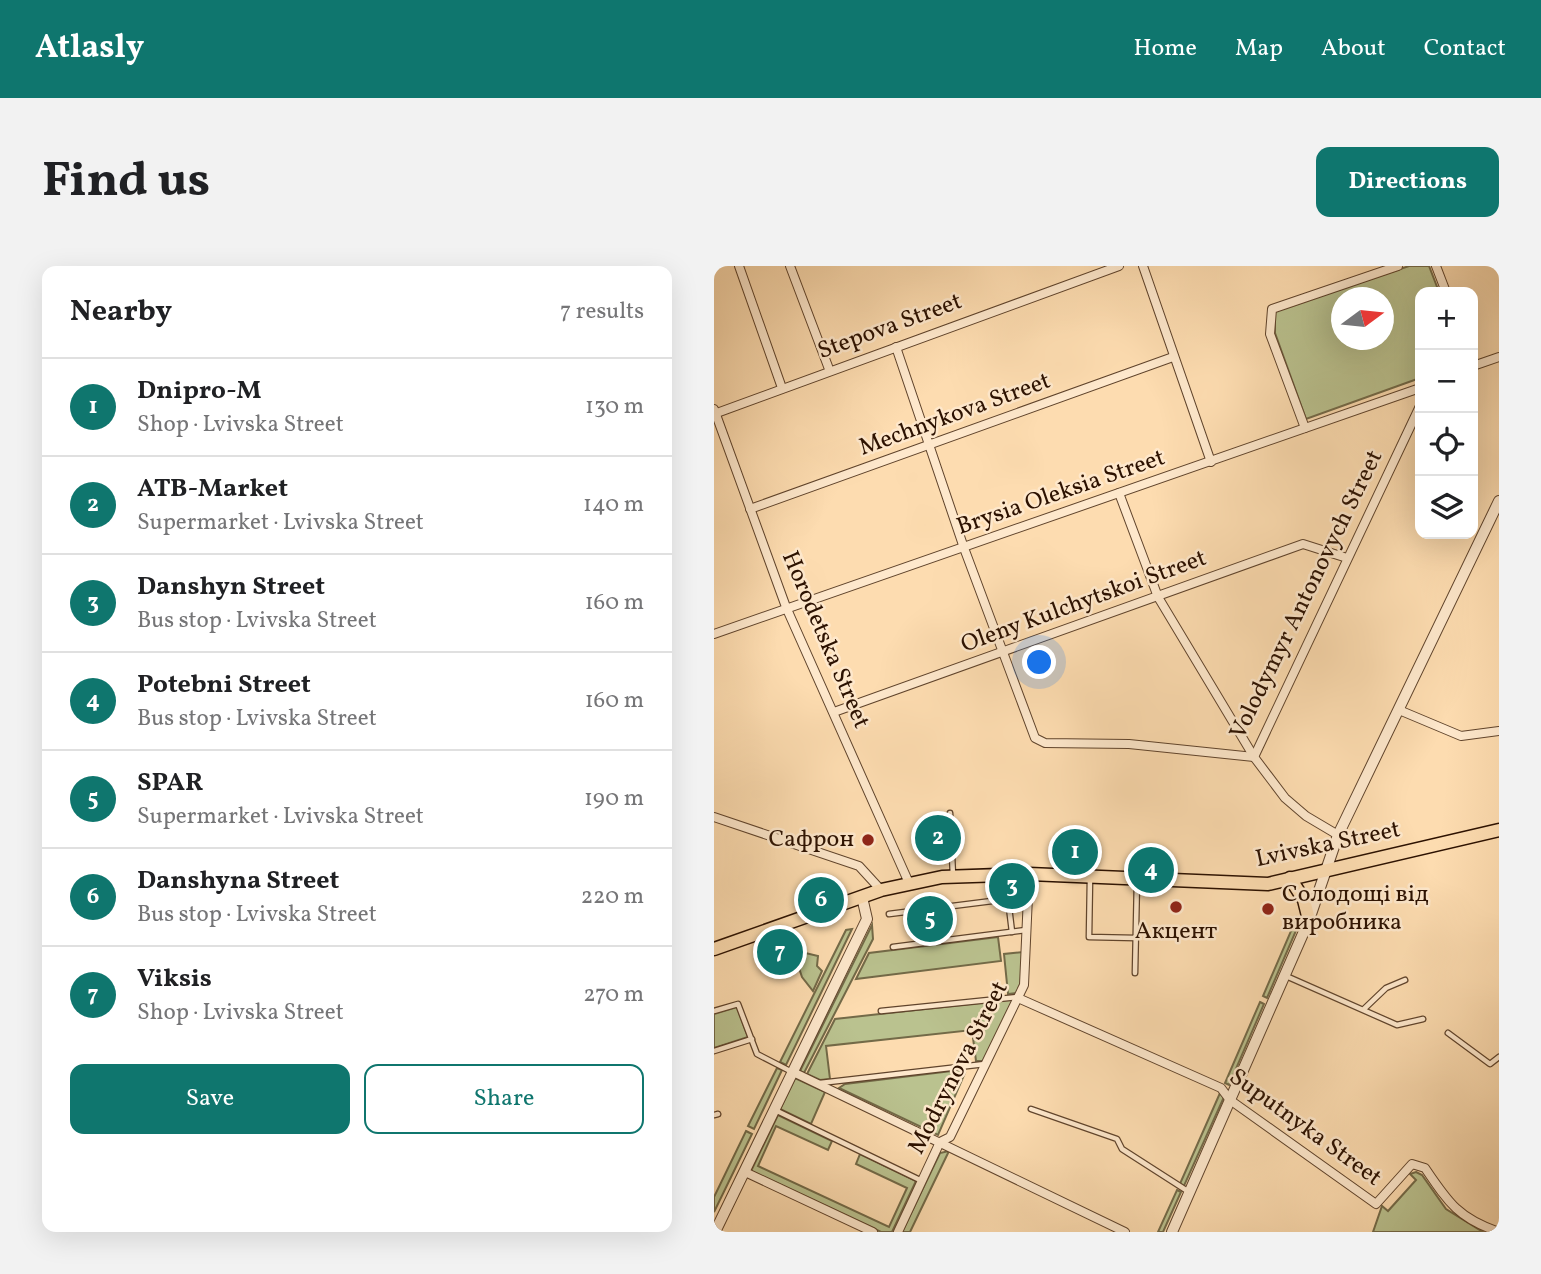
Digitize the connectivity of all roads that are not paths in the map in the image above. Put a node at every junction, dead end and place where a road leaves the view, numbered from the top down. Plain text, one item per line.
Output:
1 (738, 266) edge
2 (790, 266) edge
3 (1119, 266) edge
4 (1143, 266) edge
5 (1398, 266) edge
6 (1436, 266) edge
7 (1444, 287) edge
8 (896, 347) junction
9 (1173, 357) junction
10 (1499, 357) edge
11 (1478, 364) edge
12 (829, 369) junction
13 (782, 388) junction
14 (1415, 389) edge
15 (715, 412) edge
16 (1417, 413) edge
17 (1305, 428) junction
18 (930, 445) junction
19 (1211, 462) junction
20 (1119, 493) junction
21 (1499, 501) edge
22 (750, 509) junction
23 (964, 548) junction
24 (1347, 558) junction
25 (1157, 597) junction
26 (786, 607) junction
27 (714, 634) edge
28 (1001, 652) junction
29 (1399, 710) junction
30 (834, 712) junction
31 (1499, 731) edge
32 (1254, 757) junction
33 (950, 813) dead end
34 (714, 817) edge
35 (1499, 830) edge
36 (1338, 835) junction
37 (1324, 870) junction
38 (1029, 874) junction
39 (954, 876) junction
40 (1090, 877) junction
41 (1290, 878) junction
42 (1137, 879) junction
43 (909, 883) junction
44 (881, 890) junction
45 (862, 897) junction
46 (889, 914) dead end
47 (1309, 920) junction
48 (1027, 930) junction
49 (1012, 932) junction
50 (1136, 938) junction
51 (893, 947) dead end
52 (714, 949) edge
53 (1135, 973) dead end
54 (1285, 976) junction
55 (1405, 980) dead end
56 (1018, 998) junction
57 (1363, 1009) junction
58 (714, 1011) edge
59 (881, 1011) dead end
60 (1423, 1020) dead end
61 (1448, 1033) dead end
62 (752, 1039) junction
63 (714, 1051) edge
64 (1499, 1057) edge
65 (986, 1064) junction
66 (793, 1072) junction
67 (817, 1084) junction
68 (1230, 1100) junction
69 (1031, 1109) dead end
70 (775, 1110) junction
71 (940, 1142) junction
72 (745, 1172) junction
73 (922, 1181) junction
74 (1190, 1193) junction
75 (716, 1232) edge
76 (873, 1232) edge
77 (898, 1232) edge
78 (1125, 1232) edge
79 (1172, 1232) edge
80 (1499, 1232) edge

1 - 13 street
2 - 12 street
3 - 8 street, Stepova Street
4 - 9 street
5 - 17 street
6 - 7 street
8 - 12 street, Stepova Street
8 - 18 street
9 - 18 street, Mechnykova Street
9 - 19 street
10 - 11 street
12 - 13 street, Stepova Street
13 - 15 street, Stepova Street
14 - 17 street, Brysia Oleksia Street
15 - 22 street, Horodetska Street
16 - 24 street, Volodymyr Antonovych Street
17 - 19 street, Brysia Oleksia Street
18 - 22 street, Mechnykova Street
18 - 23 street
19 - 20 street, Brysia Oleksia Street
20 - 23 street, Brysia Oleksia Street
20 - 25 street
21 - 29 street
22 - 26 street, Horodetska Street
23 - 26 street, Brysia Oleksia Street
23 - 28 street
24 - 25 street, Oleny Kulchytskoi Street
24 - 32 street, Volodymyr Antonovych Street
25 - 28 street, Oleny Kulchytskoi Street
25 - 32 street
26 - 27 street, Brysia Oleksia Street
26 - 30 street, Horodetska Street
28 - 30 street, Oleny Kulchytskoi Street
28 - 32 street, Volodymyr Antonovych Street
29 - 31 street
29 - 36 street
30 - 43 street, Horodetska Street
32 - 36 street
33 - 39 lane
34 - 44 street
35 - 37 main road, Lvivska Street
36 - 37 street
37 - 41 main road, Lvivska Street
37 - 47 street
38 - 39 main road, Lvivska Street
38 - 40 main road, Lvivska Street
38 - 48 street, Modrynova Street
39 - 43 main road, Lvivska Street
40 - 42 main road, Lvivska Street
40 - 50 lane
41 - 42 main road, Lvivska Street
41 - 47 main road
42 - 50 lane
43 - 44 main road, Lvivska Street
44 - 45 main road, Lvivska Street
45 - 52 main road, Lvivska Street
45 - 66 street
46 - 49 lane
47 - 54 street
48 - 49 lane
48 - 56 street, Modrynova Street
49 - 51 lane
50 - 53 lane
54 - 57 lane
54 - 68 street
55 - 57 lane
56 - 59 lane
56 - 65 street, Modrynova Street
56 - 68 street, Suputnyka Street
57 - 60 lane
58 - 62 lane
61 - 64 lane
62 - 63 lane
62 - 66 lane
65 - 67 lane
65 - 71 street, Modrynova Street
66 - 67 street
66 - 70 street
67 - 71 street
68 - 74 street
68 - 80 street, Suputnyka Street
69 - 74 lane
70 - 72 street
70 - 73 lane
71 - 73 street, Modrynova Street
71 - 78 street
72 - 75 street
72 - 76 street
73 - 77 street, Modrynova Street
74 - 79 street

